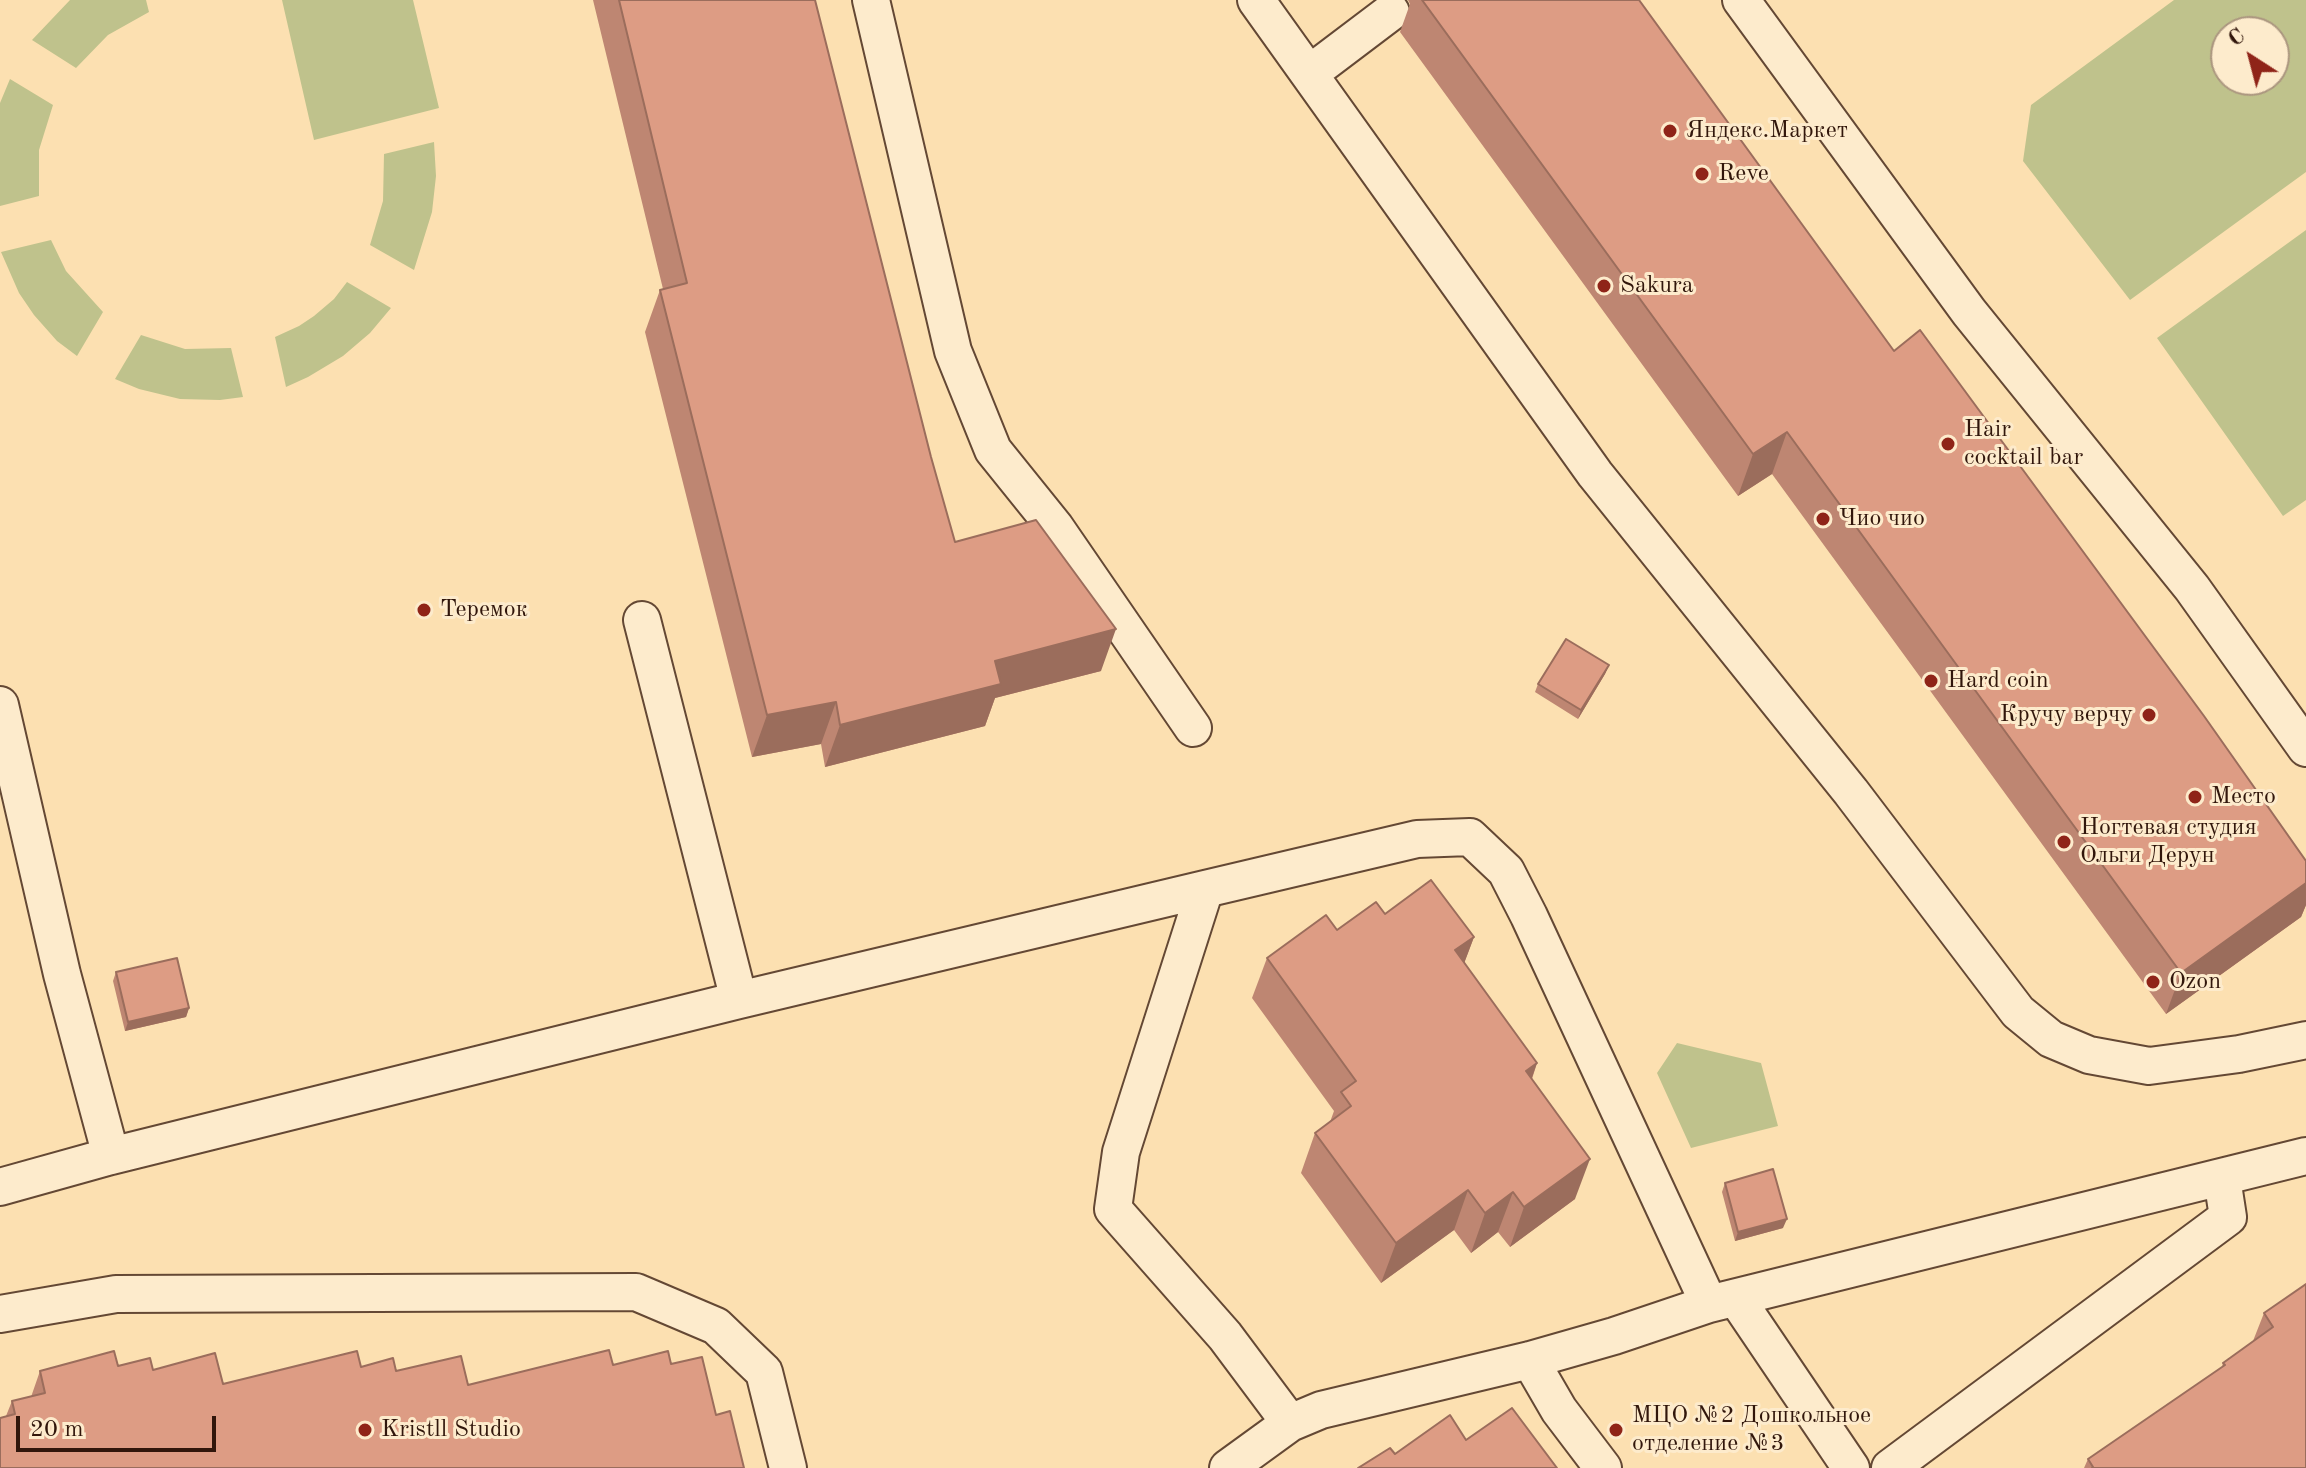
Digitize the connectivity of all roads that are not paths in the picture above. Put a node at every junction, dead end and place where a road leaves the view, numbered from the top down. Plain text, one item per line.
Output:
1 (871, 0) edge
2 (1256, 0) edge
3 (1741, 0) edge
4 (1391, 12) dead end
5 (1309, 74) junction
6 (642, 620) dead end
7 (0, 705) edge
8 (1193, 728) dead end
9 (2306, 748) edge
10 (1205, 889) junction
11 (739, 1000) junction
12 (2306, 1040) edge
13 (111, 1156) junction
14 (2306, 1156) edge
15 (2222, 1178) junction
16 (0, 1187) edge
17 (1722, 1301) junction
18 (0, 1314) edge
19 (1530, 1360) junction
20 (1290, 1423) junction
21 (788, 1468) edge
22 (1228, 1468) edge
23 (1603, 1468) edge
24 (1851, 1468) edge
25 (1890, 1468) edge

1 - 8 lane
2 - 5 lane
3 - 9 lane
4 - 5 lane
5 - 12 lane
6 - 11 lane
7 - 13 lane
10 - 11 lane
10 - 17 lane
10 - 20 lane
11 - 13 lane
13 - 16 lane
14 - 15 lane
15 - 17 lane
15 - 25 lane
17 - 19 lane
17 - 24 lane
18 - 21 lane
19 - 20 lane
19 - 23 lane
20 - 22 lane

